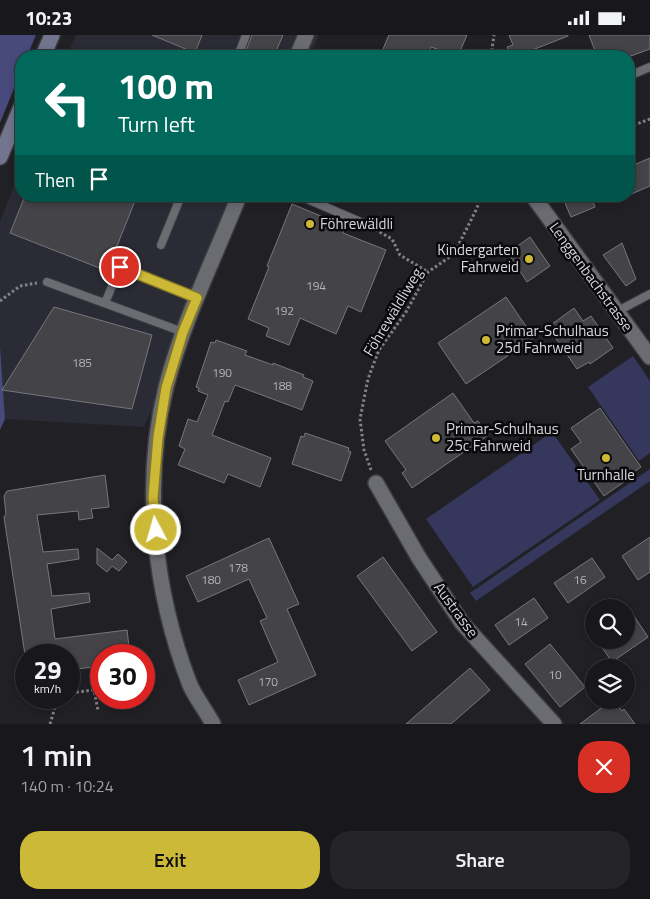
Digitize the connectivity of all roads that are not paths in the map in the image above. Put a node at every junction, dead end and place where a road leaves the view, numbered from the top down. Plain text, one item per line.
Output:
1 (52, 35) edge
2 (246, 35) edge
3 (306, 35) edge
4 (46, 50) edge
5 (240, 50) edge
6 (300, 50) edge
7 (650, 67) edge
8 (635, 73) edge
9 (15, 121) edge
10 (0, 157) edge
11 (179, 202) edge
12 (237, 202) edge
13 (314, 202) edge
14 (537, 202) edge
15 (363, 223) road end
16 (161, 245) dead end
17 (47, 282) road end
18 (650, 294) edge
19 (197, 298) junction
20 (106, 303) junction
21 (616, 312) junction
22 (183, 332) junction
23 (650, 357) edge
24 (376, 483) road end
25 (213, 724) edge
26 (554, 724) edge

1 - 4 main road
2 - 5 lane
3 - 6 street
7 - 8 lane
9 - 10 main road
11 - 16 lane
12 - 19 street
13 - 15 lane
14 - 21 street, Lenggenbachstrasse
17 - 20 lane
18 - 21 lane
19 - 20 lane
19 - 22 street
20 - 22 lane
21 - 23 street, Lenggenbachstrasse
22 - 25 street
24 - 26 street, Austrasse

